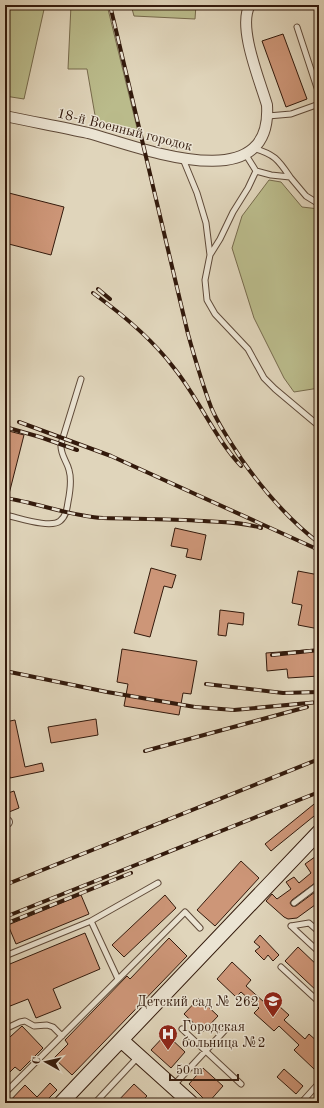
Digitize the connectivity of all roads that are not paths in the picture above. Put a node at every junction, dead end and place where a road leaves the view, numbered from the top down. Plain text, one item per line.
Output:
1 (250, 5) edge
2 (297, 27) dead end
3 (319, 94) edge
4 (319, 104) edge
5 (5, 116) edge
6 (268, 116) junction
7 (250, 151) junction
8 (183, 159) junction
9 (256, 171) junction
10 (290, 176) junction
11 (319, 204) edge
12 (210, 255) junction
13 (81, 379) dead end
14 (319, 426) edge
15 (5, 515) edge
16 (319, 832) edge
17 (158, 883) dead end
18 (319, 884) edge
19 (294, 903) dead end
20 (90, 921) junction
21 (200, 928) dead end
22 (319, 932) edge
23 (319, 952) edge
24 (5, 956) edge
25 (281, 967) dead end
26 (118, 979) junction
27 (319, 1002) edge
28 (5, 1029) edge
29 (182, 1029) dead end
30 (226, 1029) dead end
31 (62, 1036) junction
32 (121, 1040) junction
33 (206, 1051) junction
34 (139, 1056) junction
35 (319, 1083) edge
36 (242, 1084) dead end
37 (173, 1087) junction
38 (5, 1094) edge
39 (61, 1103) edge
40 (95, 1103) edge
41 (191, 1103) edge
42 (301, 1103) edge

1 - 6 street
2 - 3 lane
4 - 6 lane
5 - 8 street, 18-й Военный городок
6 - 7 street
7 - 8 street, 18-й Военный городок
7 - 9 lane
7 - 10 lane
8 - 12 lane
9 - 10 lane
9 - 12 lane
10 - 11 lane
12 - 14 lane
13 - 15 lane
16 - 32 main road
17 - 20 lane
18 - 19 lane
20 - 24 lane
20 - 26 lane
21 - 26 lane
22 - 23 lane
25 - 27 lane
26 - 31 lane
28 - 31 lane
29 - 33 lane
30 - 33 lane
31 - 38 lane
32 - 34 main road
32 - 39 main road
33 - 36 lane
33 - 37 lane
34 - 37 main road
34 - 40 lane
35 - 42 lane
37 - 41 main road

